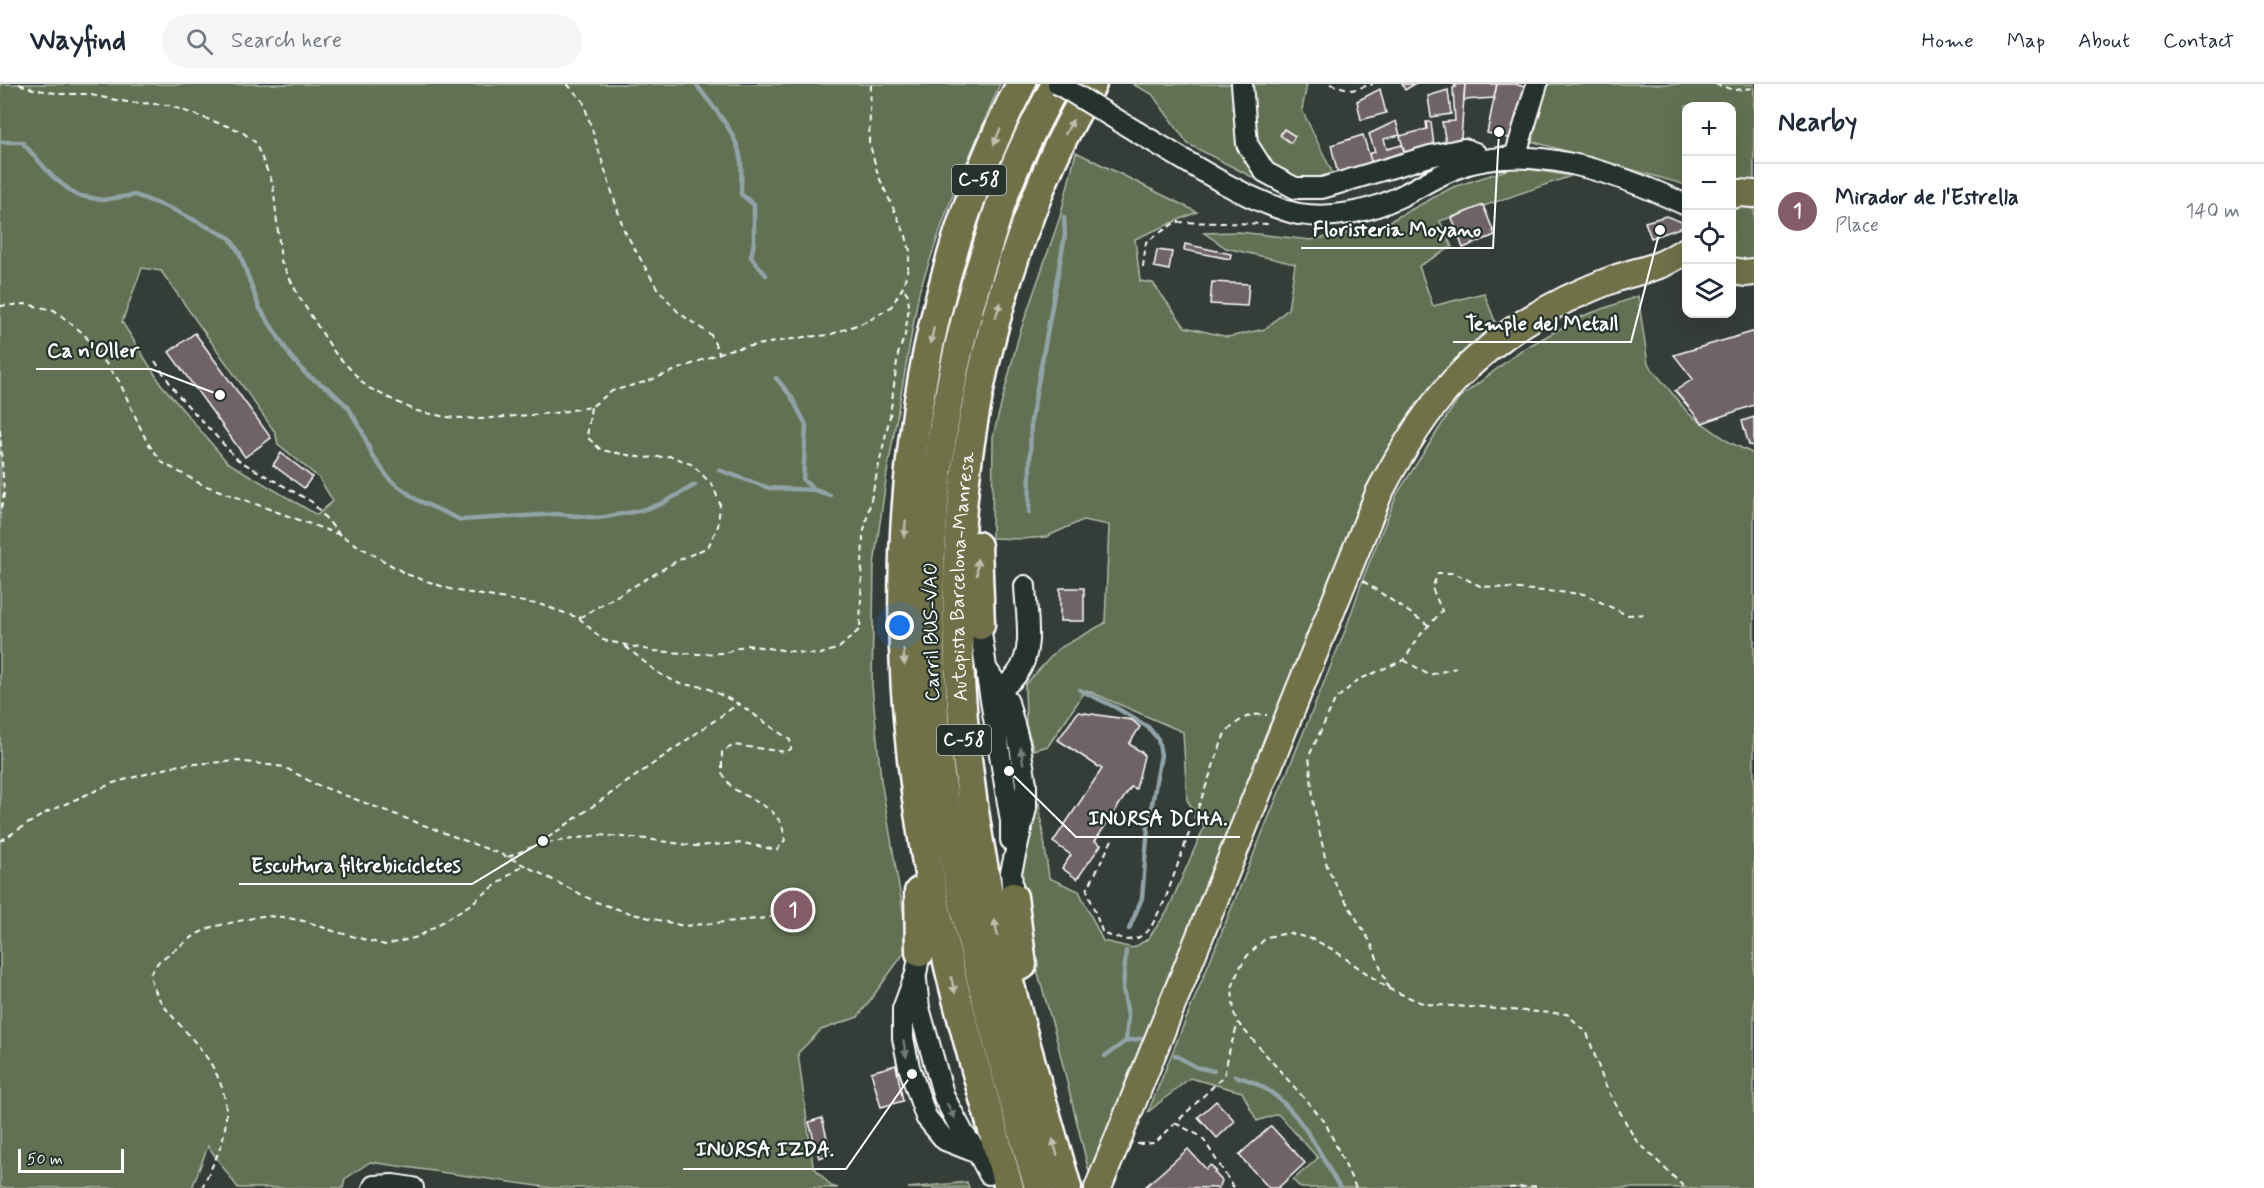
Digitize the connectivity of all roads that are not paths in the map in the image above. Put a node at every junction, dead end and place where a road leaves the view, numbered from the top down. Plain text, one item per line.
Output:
1 (1021, 84) edge
2 (1057, 84) edge
3 (1092, 84) edge
4 (1242, 84) edge
5 (1537, 84) edge
6 (1515, 157) junction
7 (1482, 161) junction
8 (1632, 182) junction
9 (1736, 194) edge
10 (1754, 194) edge
11 (1682, 195) edge
12 (1682, 203) edge
13 (1674, 264) edge
14 (1736, 272) edge
15 (1754, 272) edge
16 (983, 367) junction
17 (1025, 586) dead end
18 (980, 625) joint
19 (986, 668) junction
20 (1000, 690) junction
21 (924, 846) junction
22 (1012, 884) junction
23 (918, 963) joint
24 (1043, 1107) junction
25 (992, 1176) edge
26 (373, 1188) edge
27 (413, 1188) edge
28 (1039, 1188) edge
29 (1067, 1188) edge
30 (1098, 1188) edge

1 -> 21 highway, C-58
2 - 7 street, bridge
2 - 28 highway, Carril BUS-VAO
16 -> 3 highway, Autopista Barcelona-Manresa / C-58
4 - 7 street
5 - 6 street
6 - 7 street
6 - 8 street
8 - 11 street
8 - 12 street
9 - 10 main road
13 - 30 main road
14 - 15 main road
18 -> 16 highway
24 -> 16 highway, Autopista Barcelona-Manresa / C-58
17 - 20 street
18 - 19 street
19 - 20 street
19 - 22 street
22 -> 20 street
21 - 23 highway
21 -> 25 highway, C-58
22 - 24 highway
23 -> 25 street
29 -> 24 highway, Autopista Barcelona-Manresa / C-58
26 - 27 street

